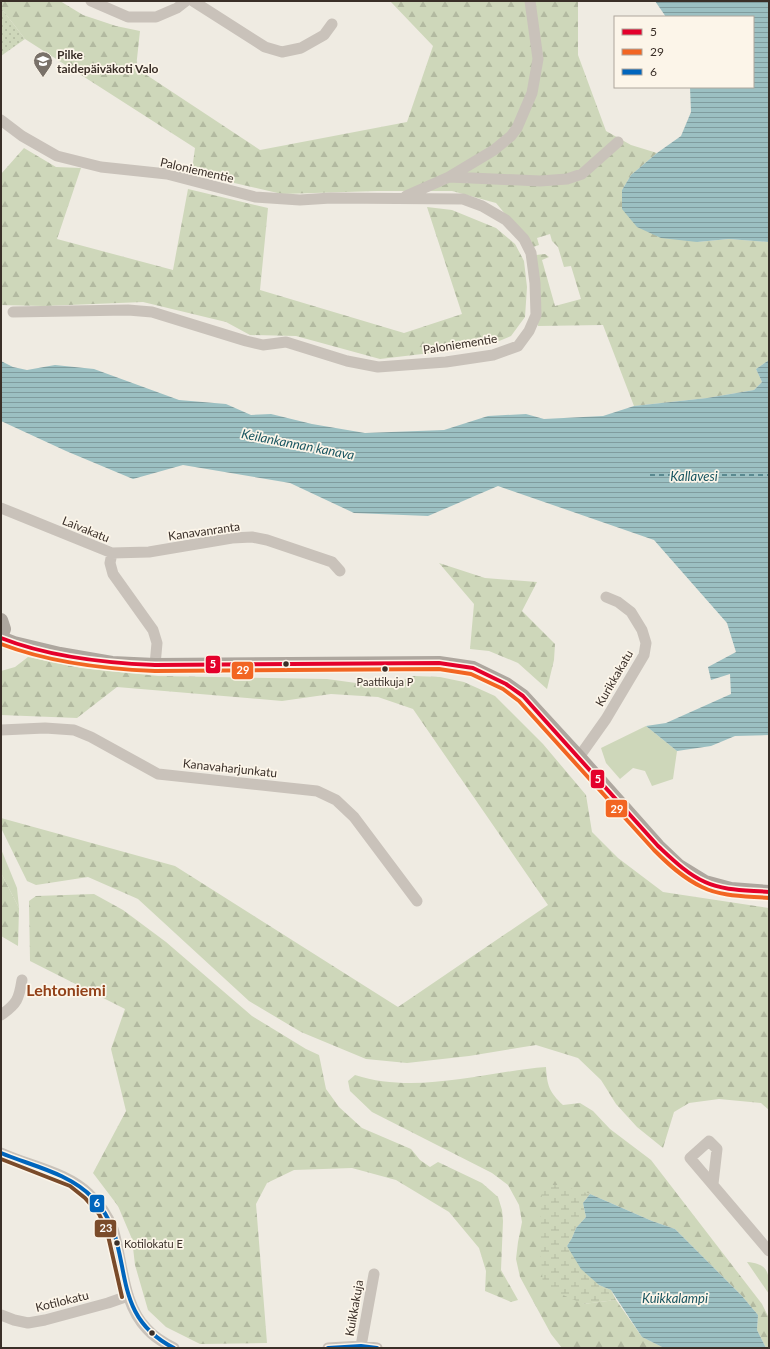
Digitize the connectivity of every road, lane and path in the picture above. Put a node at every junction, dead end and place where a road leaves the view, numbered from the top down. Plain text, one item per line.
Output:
1 (91, 1) edge
2 (186, 1) edge
3 (193, 1) edge
4 (530, 1) edge
5 (332, 24) dead end
6 (1, 120) edge
7 (618, 142) dead end
8 (449, 177) junction
9 (402, 198) junction
10 (14, 312) dead end
11 (1, 508) edge
12 (112, 553) junction
13 (340, 570) dead end
14 (606, 597) dead end
15 (1, 620) edge
16 (1, 638) edge
17 (155, 665) junction
18 (1, 730) edge
19 (579, 757) junction
20 (769, 892) edge
21 (417, 901) dead end
22 (22, 980) dead end
23 (1, 1015) edge
24 (1, 1153) edge
25 (713, 1184) dead end
26 (769, 1251) edge
27 (374, 1274) dead end
28 (128, 1296) junction
29 (1, 1315) edge
30 (361, 1346) junction
31 (174, 1348) edge
32 (328, 1348) edge
33 (377, 1348) edge

1 - 2 street
3 - 5 street
4 - 8 street
6 - 9 street, Paloniementie
7 - 8 street
8 - 9 street
9 - 10 street, Paloniementie
11 - 12 street, Laivakatu
12 - 13 street, Kanavanranta
12 - 17 street, Laivakatu
14 - 19 street, Kurikkakatu
15 - 16 main road
16 - 17 main road
17 - 19 main road
18 - 21 street, Kanavaharjunkatu
19 - 20 main road
22 - 23 street
24 - 28 street
25 - 26 street
27 - 30 street, Kuikkakuja
28 - 29 street, Kotilokatu
28 - 31 street
30 - 32 street
30 - 33 street

